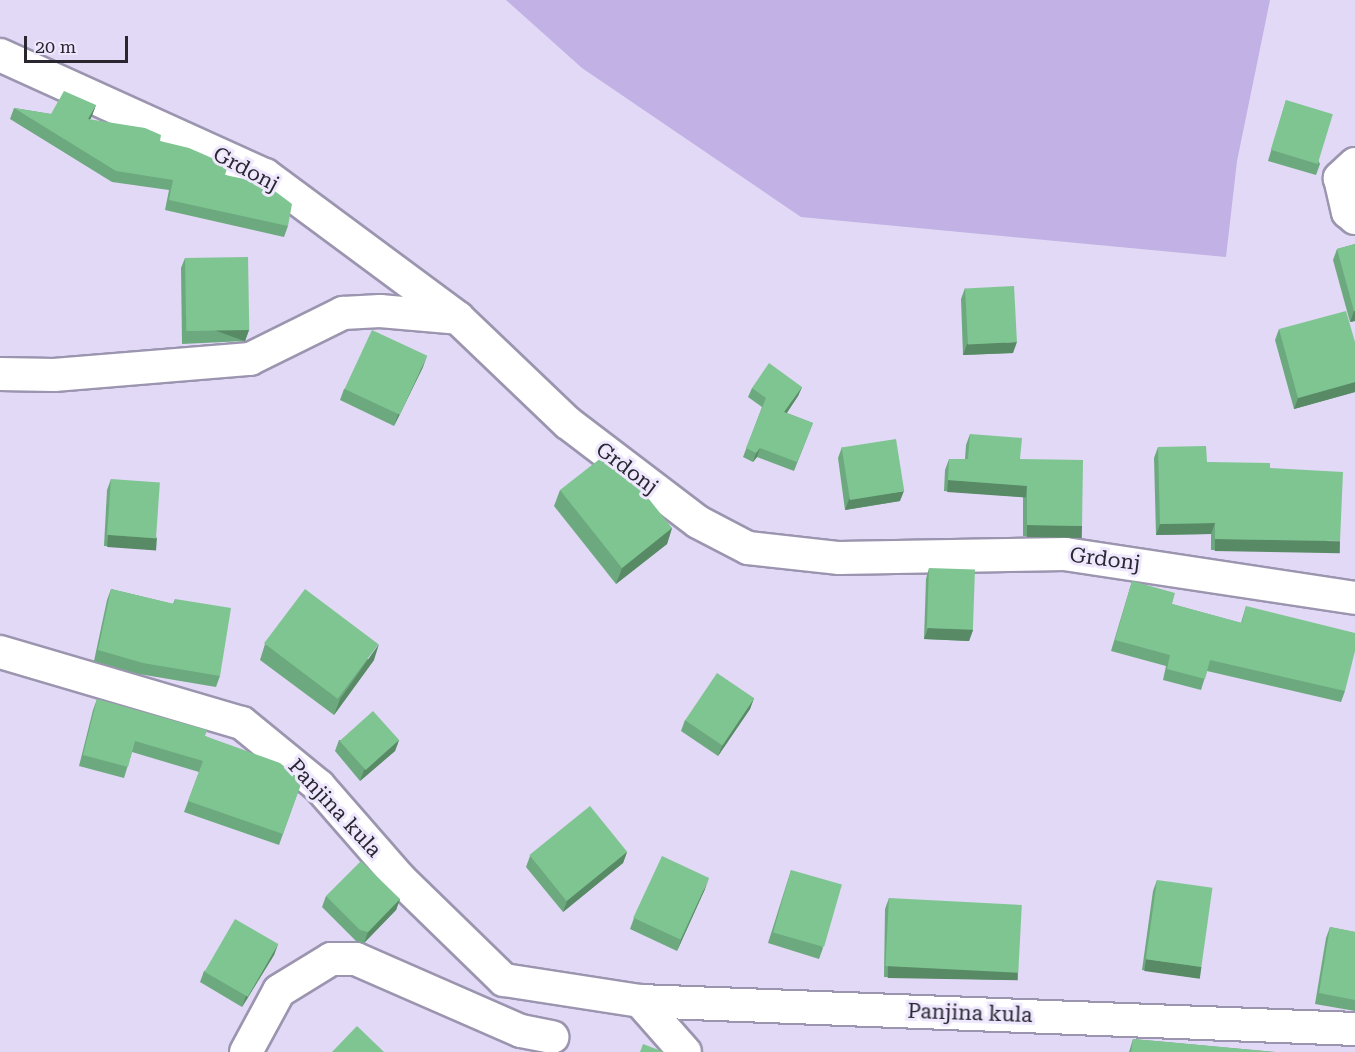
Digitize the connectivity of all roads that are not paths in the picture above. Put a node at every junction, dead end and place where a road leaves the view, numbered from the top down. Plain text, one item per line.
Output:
1 (0, 55) edge
2 (1355, 164) edge
3 (1355, 218) edge
4 (458, 318) junction
5 (0, 374) edge
6 (1355, 598) edge
7 (0, 652) edge
8 (504, 980) junction
9 (640, 1001) junction
10 (1355, 1029) edge
11 (1304, 1040) edge
12 (558, 1045) edge
13 (246, 1052) edge
14 (685, 1052) edge

1 - 4 street, Grdonj
2 - 3 street
4 - 5 street
4 - 6 street, Grdonj
7 - 8 street, Panjina kula
8 - 9 street, Panjina kula
8 - 12 street
9 - 11 street, Panjina kula
9 - 14 street
10 - 11 street, Panjina kula
12 - 13 street

